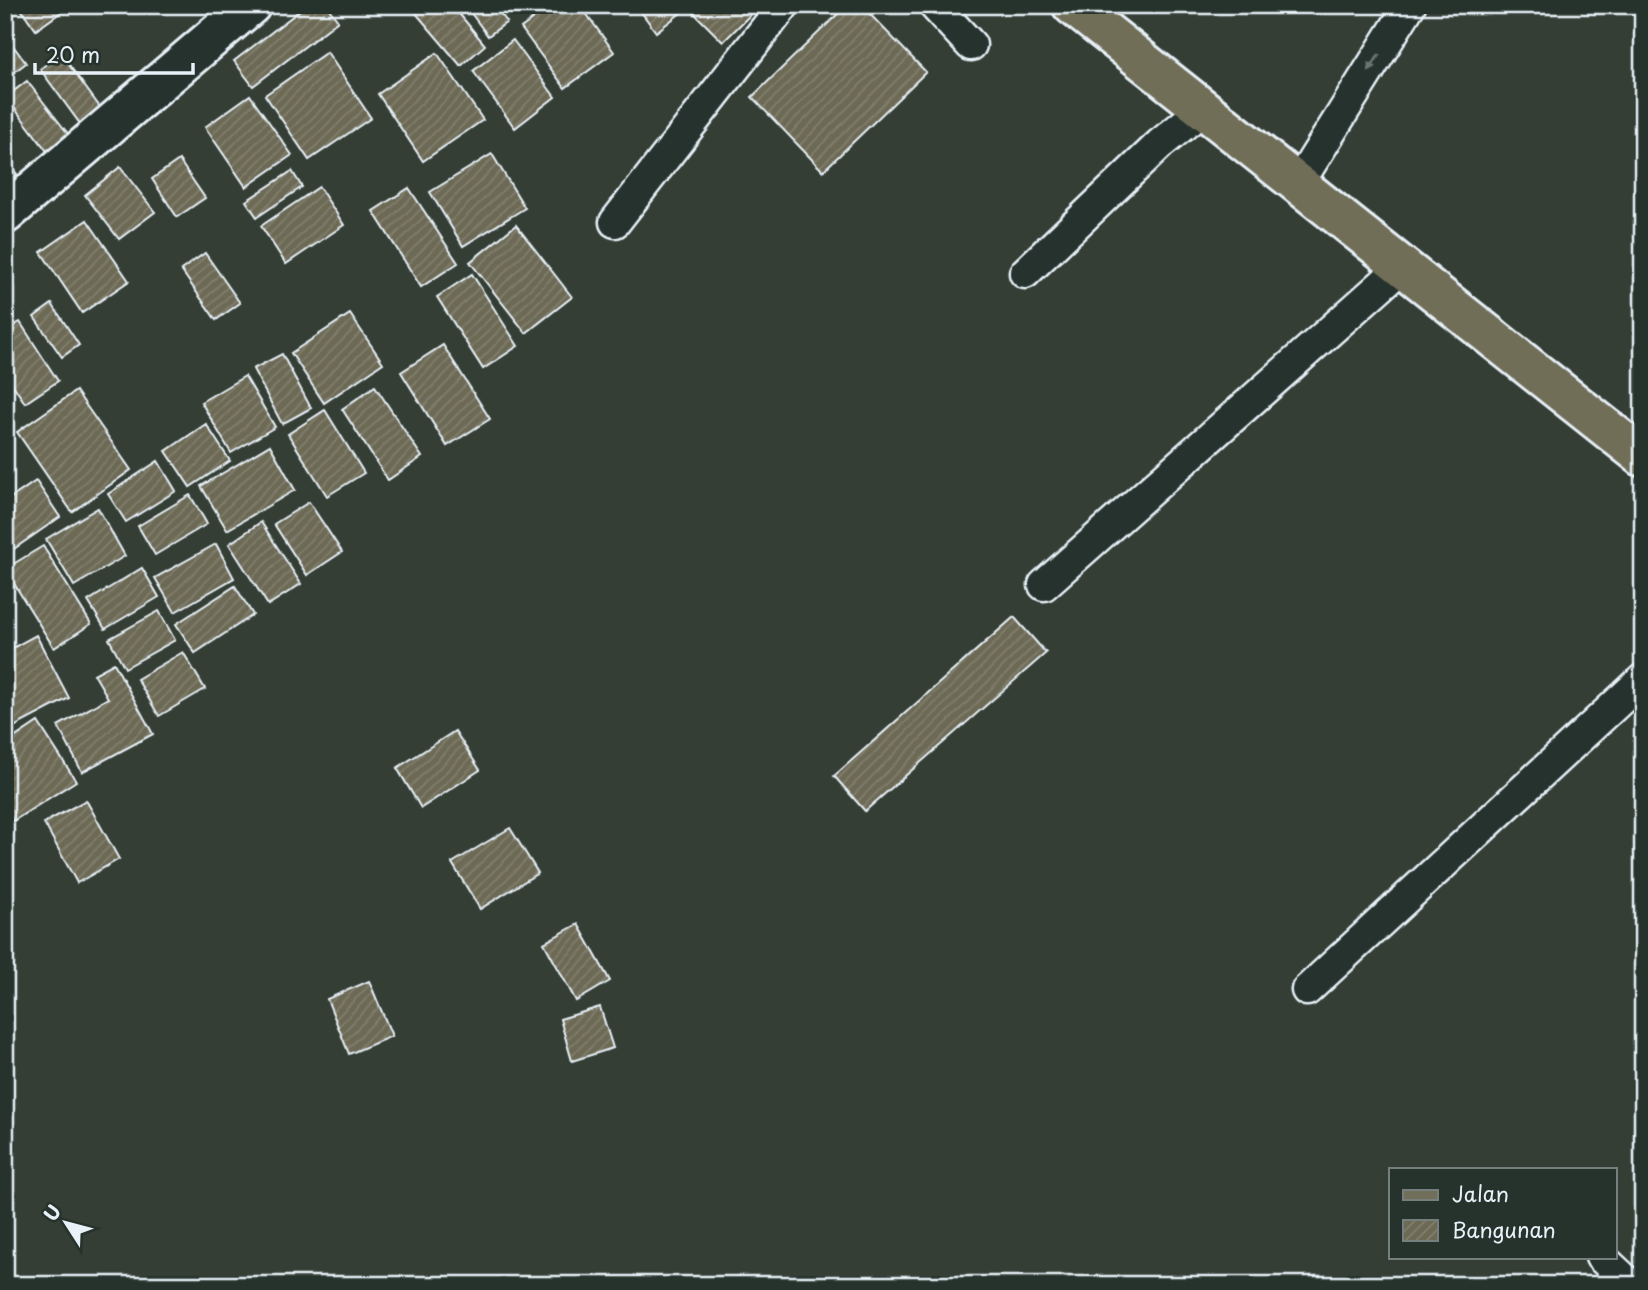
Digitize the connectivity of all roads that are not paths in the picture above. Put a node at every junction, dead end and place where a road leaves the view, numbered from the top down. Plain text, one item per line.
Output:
1 (251, 5) edge
2 (784, 5) edge
3 (934, 5) edge
4 (1072, 5) edge
5 (1410, 5) edge
6 (971, 45) dead end
7 (1203, 109) junction
8 (1298, 184) junction
9 (5, 214) edge
10 (615, 222) dead end
11 (1403, 266) junction
12 (1025, 273) dead end
13 (1643, 457) edge
14 (1044, 585) dead end
15 (1643, 679) edge
16 (1307, 990) dead end
17 (1602, 1258) edge
18 (1631, 1285) edge

1 - 9 street
2 - 10 lane
3 - 6 lane
4 - 7 main road
5 -> 8 lane
7 - 8 main road
7 - 12 lane
8 - 11 main road
11 - 13 main road
11 - 14 lane
15 - 16 lane
17 - 18 lane

